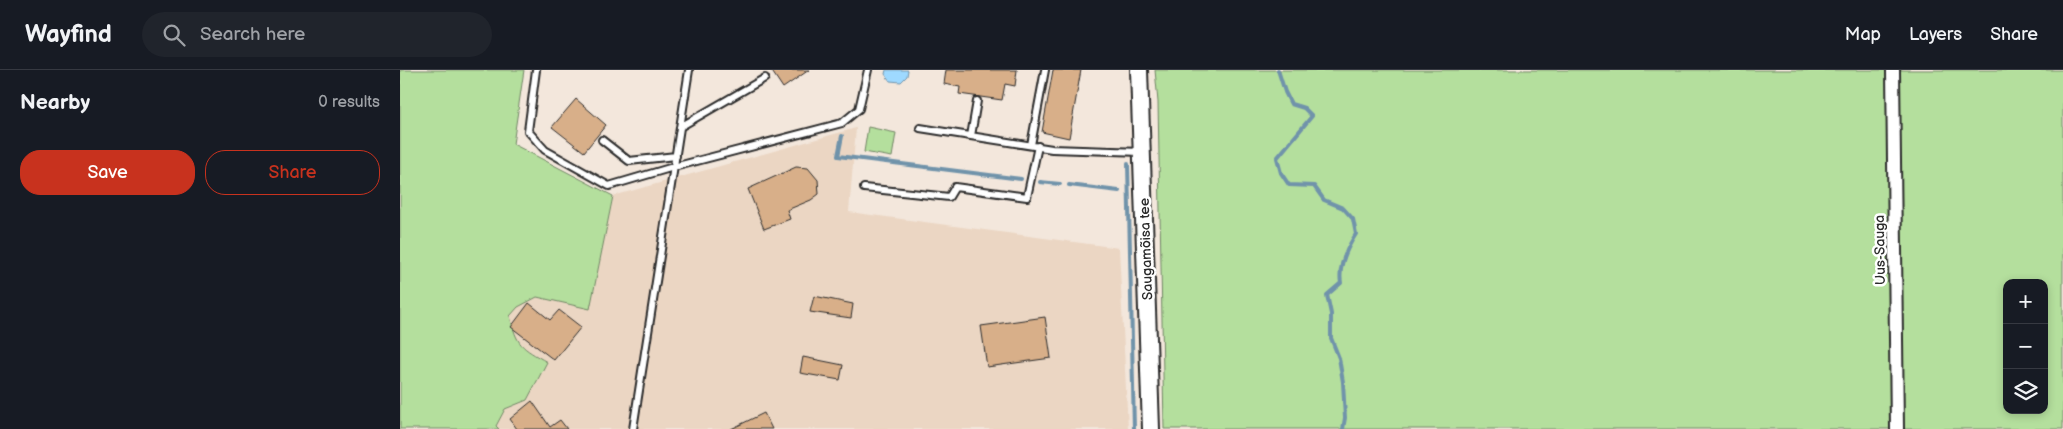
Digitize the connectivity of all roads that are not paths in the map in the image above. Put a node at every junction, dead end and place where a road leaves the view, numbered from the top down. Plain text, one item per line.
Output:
1 (536, 70) edge
2 (689, 70) edge
3 (868, 70) edge
4 (1044, 70) edge
5 (1139, 70) edge
6 (1893, 70) edge
7 (765, 78) dead end
8 (977, 101) dead end
9 (680, 127) junction
10 (920, 128) dead end
11 (971, 136) junction
12 (602, 140) dead end
13 (1031, 145) junction
14 (1038, 146) junction
15 (1143, 152) junction
16 (676, 156) junction
17 (674, 166) junction
18 (864, 188) dead end
19 (634, 429) edge
20 (1151, 429) edge
21 (1897, 429) edge

1 - 17 lane
2 - 9 lane
3 - 17 lane
4 - 13 lane
5 - 15 street, Saugamõisa tee
6 - 21 street, Uus-Sauga
7 - 9 lane
8 - 11 lane
9 - 16 lane
10 - 11 lane
11 - 13 lane
12 - 16 lane
13 - 14 lane
14 - 15 lane
14 - 18 lane
15 - 20 street, Saugamõisa tee
16 - 17 lane
17 - 19 lane

